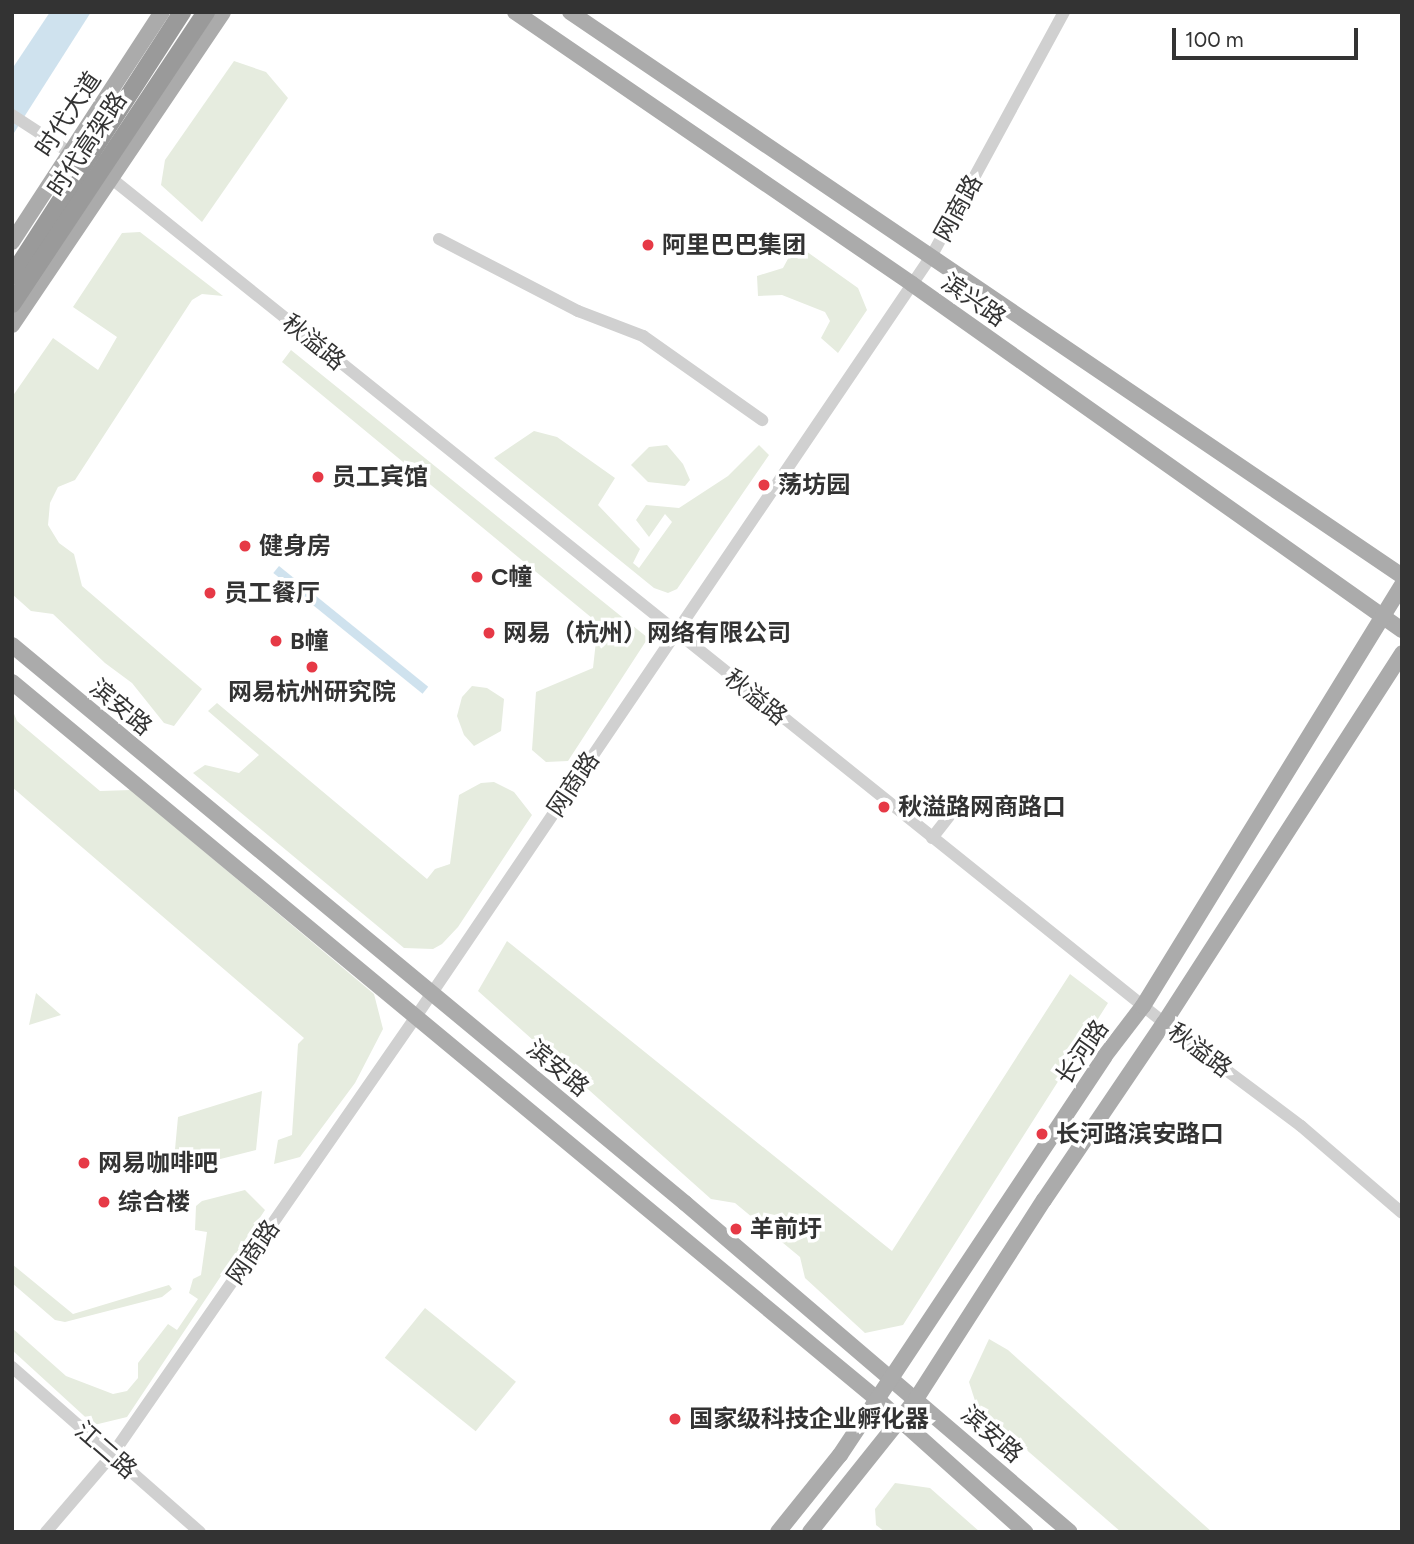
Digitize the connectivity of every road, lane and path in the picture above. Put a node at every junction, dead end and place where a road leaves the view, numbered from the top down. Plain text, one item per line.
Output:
1 (162, 12) edge
2 (182, 12) edge
3 (206, 12) edge
4 (223, 12) edge
5 (515, 12) edge
6 (570, 12) edge
7 (1064, 12) edge
8 (12, 115) edge
9 (69, 152) junction
10 (112, 179) junction
11 (439, 239) dead end
12 (12, 242) edge
13 (932, 255) junction
14 (12, 275) edge
15 (912, 284) junction
16 (12, 304) edge
17 (12, 325) edge
18 (762, 420) dead end
19 (1402, 576) edge
20 (1402, 585) edge
21 (1381, 617) junction
22 (1402, 630) edge
23 (675, 633) junction
24 (12, 645) edge
25 (1402, 653) edge
26 (12, 682) edge
27 (952, 812) dead end
28 (932, 838) junction
29 (432, 992) junction
30 (1143, 1006) junction
31 (415, 1018) junction
32 (1164, 1023) junction
33 (1402, 1213) edge
34 (12, 1367) edge
35 (893, 1378) junction
36 (916, 1399) junction
37 (878, 1400) junction
38 (900, 1420) junction
39 (112, 1455) junction
40 (46, 1532) edge
41 (200, 1532) edge
42 (778, 1532) edge
43 (810, 1532) edge
44 (1025, 1532) edge
45 (1070, 1532) edge

1 - 9 main road, 时代大道
2 - 14 highway, 时代高架路
3 - 16 highway, 时代高架路
4 - 10 main road
5 - 15 main road, 滨兴路
6 - 13 main road, 滨兴路
7 - 13 street, 网商路
8 - 9 street
9 - 12 main road, 时代大道
10 - 17 main road
10 - 23 street, 秋溢路
11 - 18 street
13 - 15 street, 网商路
13 - 19 main road, 滨兴路
15 - 21 main road, 滨兴路
15 - 23 street, 网商路
20 - 21 main road, 长河路
21 - 22 main road, 滨兴路
21 - 30 main road, 长河路
23 - 28 street, 秋溢路
23 - 29 street, 网商路
24 - 29 main road, 滨安路
25 - 32 main road
26 - 31 main road, 滨安路
27 - 28 street
28 - 30 street, 秋溢路
29 - 31 street, 网商路
29 - 35 main road, 滨安路
30 - 32 street, 秋溢路
30 - 35 main road, 长河路
31 - 37 main road, 滨安路
31 - 39 street, 网商路
32 - 33 street, 秋溢路
32 - 36 main road
34 - 39 street, 江二路
35 - 36 main road, 滨安路
35 - 37 main road, 长河路
36 - 38 main road
36 - 45 main road, 滨安路
37 - 38 main road, 滨安路
37 - 42 main road, 长河路
38 - 43 main road
38 - 44 main road, 滨安路
39 - 40 street, 网商路
39 - 41 street, 江二路

